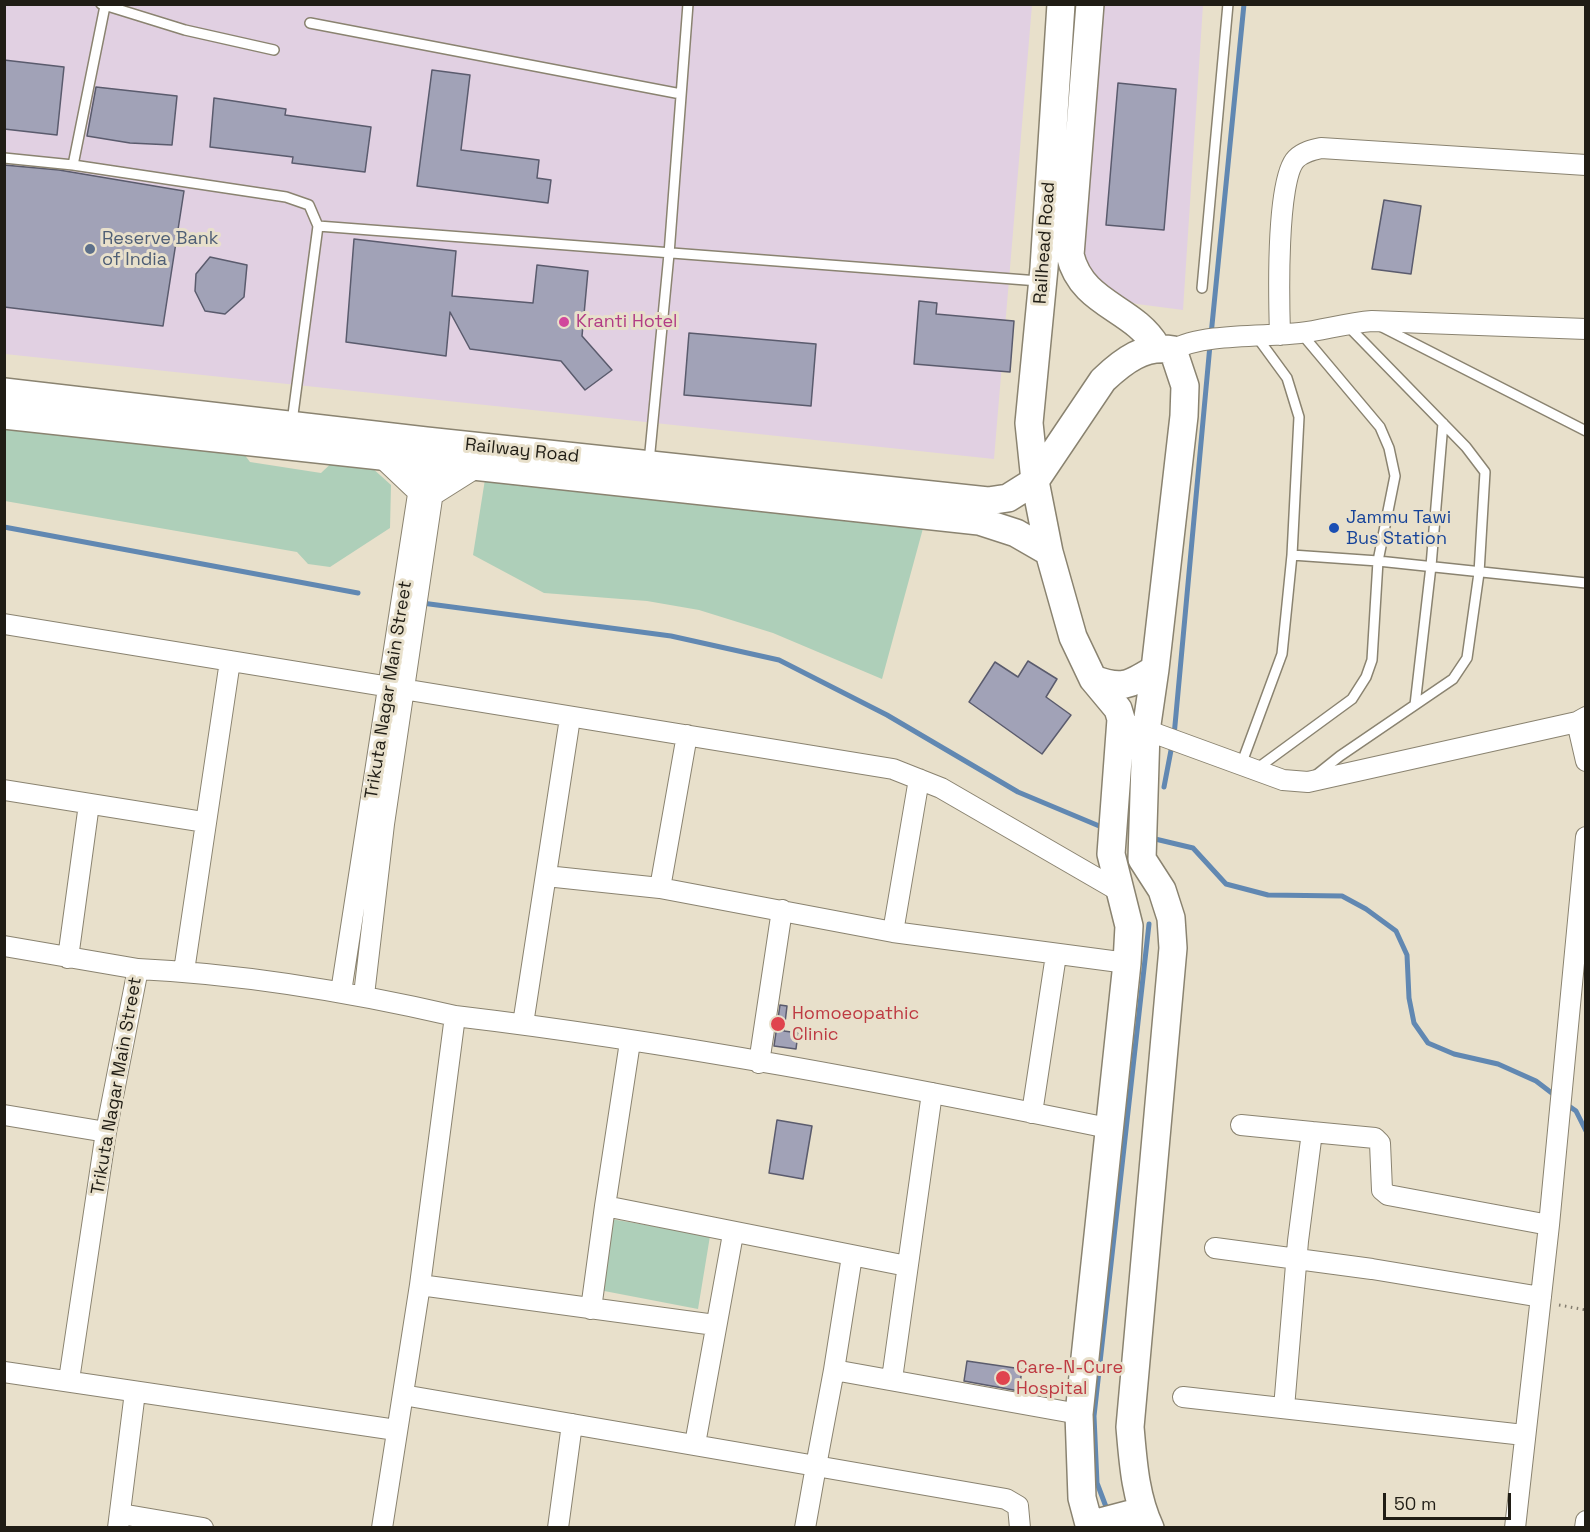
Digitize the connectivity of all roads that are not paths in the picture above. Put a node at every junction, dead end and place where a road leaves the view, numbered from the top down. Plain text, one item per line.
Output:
1 (688, 4) edge
2 (1061, 4) edge
3 (1090, 4) edge
4 (1228, 4) edge
5 (103, 5) edge
6 (310, 23) dead end
7 (274, 50) dead end
8 (681, 94) junction
9 (4, 158) edge
10 (73, 165) junction
11 (1586, 165) edge
12 (318, 226) junction
13 (669, 254) junction
14 (1043, 282) junction
15 (1202, 288) dead end
16 (1372, 321) junction
17 (1345, 324) junction
18 (1586, 329) edge
19 (1301, 333) junction
20 (1280, 334) junction
21 (1252, 337) junction
22 (1174, 346) junction
23 (4, 392) edge
24 (4, 415) edge
25 (1443, 423) junction
26 (291, 425) junction
27 (1586, 431) edge
28 (432, 452) junction
29 (380, 456) junction
30 (649, 464) junction
31 (479, 466) junction
32 (1035, 481) junction
33 (426, 494) junction
34 (861, 498) junction
35 (1049, 552) junction
36 (1292, 555) junction
37 (1378, 561) junction
38 (1431, 566) junction
39 (1479, 573) junction
40 (1586, 583) edge
41 (4, 624) edge
42 (230, 661) junction
43 (1155, 669) junction
44 (1093, 679) junction
45 (398, 687) junction
46 (1415, 705) junction
47 (570, 717) junction
48 (1121, 719) junction
49 (1581, 719) edge
50 (1153, 733) junction
51 (687, 735) junction
52 (1586, 761) edge
53 (1248, 767) junction
54 (918, 778) junction
55 (1308, 782) junction
56 (1130, 786) junction
57 (4, 790) edge
58 (89, 804) junction
59 (204, 822) junction
60 (1586, 837) edge
61 (546, 876) junction
62 (660, 888) junction
63 (1119, 891) junction
64 (782, 910) junction
65 (893, 932) junction
66 (4, 946) edge
67 (1056, 955) junction
68 (68, 958) junction
69 (1127, 963) junction
70 (138, 969) junction
71 (184, 971) junction
72 (341, 992) junction
73 (364, 995) junction
74 (455, 1016) junction
75 (523, 1024) junction
76 (630, 1042) junction
77 (759, 1063) junction
78 (932, 1093) junction
79 (1032, 1113) junction
80 (4, 1114) edge
81 (1241, 1125) dead end
82 (1107, 1128) junction
83 (106, 1132) junction
84 (1312, 1132) junction
85 (604, 1206) junction
86 (1549, 1225) junction
87 (733, 1234) junction
88 (1215, 1248) dead end
89 (852, 1256) junction
90 (1297, 1261) junction
91 (907, 1266) junction
92 (420, 1285) junction
93 (1541, 1297) junction
94 (591, 1309) junction
95 (715, 1325) junction
96 (834, 1370) junction
97 (4, 1372) edge
98 (892, 1379) junction
99 (69, 1380) junction
100 (135, 1392) junction
101 (403, 1395) junction
102 (1183, 1397) dead end
103 (1284, 1408) junction
104 (1079, 1414) junction
105 (572, 1424) junction
106 (396, 1430) junction
107 (1524, 1435) junction
108 (695, 1444) junction
109 (816, 1466) junction
110 (1142, 1517) edge
111 (120, 1521) edge
112 (1586, 1521) edge
113 (1094, 1524) edge
114 (203, 1527) edge
115 (382, 1527) edge
116 (558, 1527) edge
117 (806, 1527) edge
118 (1020, 1527) edge
119 (1515, 1527) edge
120 (1585, 1527) edge

1 - 8 lane
2 - 14 main road, Railhead Road
3 - 22 main road, Railhead Road
4 - 15 lane
5 - 7 lane
5 - 10 lane
6 - 8 lane
8 - 13 lane
9 - 10 lane
10 - 12 lane
11 - 20 street
12 - 13 lane
12 - 26 lane
13 - 14 lane
13 - 30 lane
14 - 32 main road, Railhead Road
16 - 17 street
16 - 18 street
16 - 27 lane
17 - 19 street
17 - 25 lane
19 - 20 street
19 - 37 lane
20 - 21 street
21 - 22 street
21 - 36 lane
22 - 32 main road
22 - 43 main road
23 - 26 main road, Railway Road
24 - 29 main road
25 - 38 lane
25 - 39 lane
26 - 28 main road, Railway Road
28 - 29 main road
28 - 30 main road, Railway Road
28 - 31 main road
28 - 33 street, Trikuta Nagar Main Street
29 - 33 street
30 - 34 main road, Railway Road
31 - 33 street
31 - 34 main road
32 - 34 main road, Railway Road
32 - 35 main road, Railhead Road
33 - 45 street, Trikuta Nagar Main Street
34 - 35 main road
35 - 44 main road, Railhead Road
36 - 37 lane
36 - 53 lane
37 - 38 lane
37 - 53 lane
38 - 39 lane
38 - 46 lane
39 - 40 lane
39 - 46 lane
41 - 42 street
42 - 45 street
42 - 59 street
43 - 44 main road
43 - 50 main road
44 - 48 main road, Railhead Road
45 - 47 street
45 - 72 street, Trikuta Nagar Main Street
45 - 73 street
46 - 55 lane
47 - 51 street
47 - 61 street
48 - 50 street
48 - 56 main road
49 - 52 street
49 - 55 street
50 - 53 street
50 - 56 main road
51 - 54 street
51 - 62 street
53 - 55 street
54 - 63 street
54 - 65 street
56 - 63 main road
56 - 110 main road
57 - 58 street
58 - 59 street
58 - 68 street
59 - 71 street
60 - 86 street
61 - 62 street
61 - 75 street
62 - 64 street
63 - 69 main road
64 - 65 street
64 - 77 street
65 - 67 street
66 - 68 street
67 - 69 street
67 - 79 street
68 - 70 street
69 - 82 main road
70 - 71 street, Trikuta Nagar Main Street
70 - 83 street, Trikuta Nagar Main Street
71 - 72 street, Trikuta Nagar Main Street
72 - 73 street
73 - 74 street
74 - 75 street
74 - 92 street
75 - 76 street
76 - 77 street
76 - 85 street
77 - 78 street
78 - 79 street
78 - 91 street
79 - 82 street
80 - 83 street
81 - 84 street
82 - 104 main road
83 - 99 street, Trikuta Nagar Main Street
84 - 86 street
84 - 90 street
85 - 87 street
85 - 94 street
86 - 93 street
87 - 89 street
87 - 95 street
88 - 90 street
89 - 91 street
89 - 96 street
90 - 93 street
90 - 103 street
91 - 98 street
92 - 94 street
92 - 101 street
93 - 107 street
94 - 95 street
95 - 108 street
96 - 98 street
96 - 109 street
97 - 99 street
98 - 104 street
99 - 100 street
100 - 106 street
100 - 111 street
101 - 105 street
101 - 106 street
102 - 103 street
103 - 107 street
104 - 113 main road
105 - 108 street
105 - 116 street
106 - 115 street
107 - 119 street
108 - 109 street
109 - 117 street
109 - 118 street
110 - 113 main road
111 - 114 street
112 - 120 street

